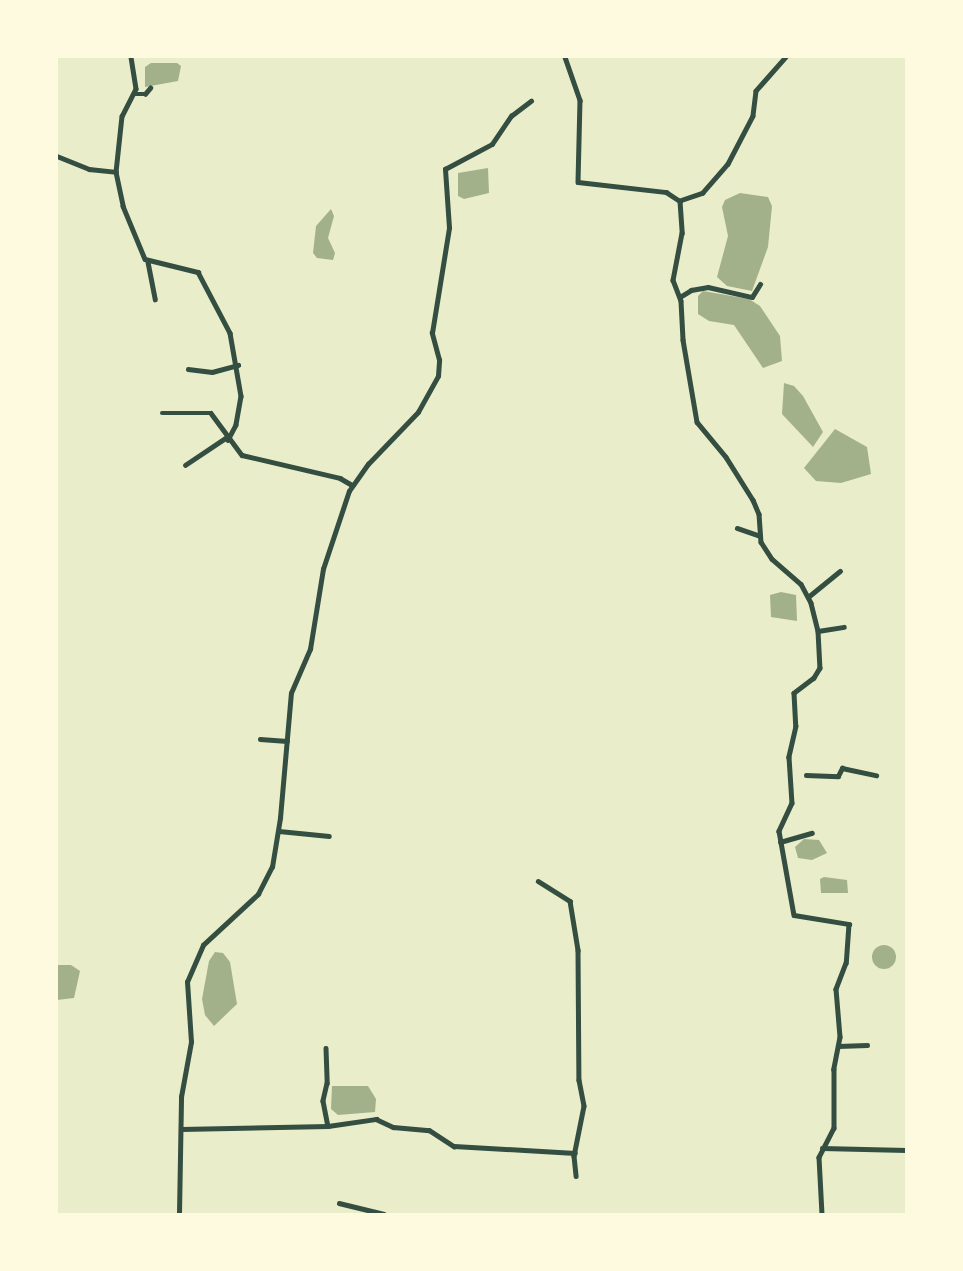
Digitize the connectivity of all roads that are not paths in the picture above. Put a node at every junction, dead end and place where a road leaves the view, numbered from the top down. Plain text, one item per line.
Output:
1 (131, 57) edge
2 (566, 57) edge
3 (786, 57) edge
4 (150, 88) dead end
5 (135, 94) junction
6 (531, 101) dead end
7 (57, 156) edge
8 (116, 172) junction
9 (680, 201) junction
10 (147, 262) junction
11 (760, 284) dead end
12 (680, 297) junction
13 (155, 299) dead end
14 (238, 365) junction
15 (188, 369) dead end
16 (162, 413) dead end
17 (227, 438) junction
18 (185, 465) dead end
19 (352, 485) junction
20 (737, 528) dead end
21 (760, 536) junction
22 (840, 571) dead end
23 (808, 597) junction
24 (844, 627) dead end
25 (818, 631) junction
26 (260, 739) dead end
27 (287, 741) junction
28 (806, 775) dead end
29 (876, 775) dead end
30 (279, 831) junction
31 (812, 832) dead end
32 (329, 836) dead end
33 (780, 842) junction
34 (538, 881) dead end
35 (867, 1045) dead end
36 (838, 1046) junction
37 (326, 1048) dead end
38 (328, 1126) junction
39 (181, 1128) junction
40 (822, 1148) junction
41 (906, 1149) edge
42 (575, 1153) junction
43 (576, 1176) dead end
44 (339, 1203) dead end
45 (179, 1214) edge
46 (384, 1214) edge
47 (822, 1214) edge

1 - 5 street
2 - 9 street
3 - 9 street
4 - 5 street
5 - 8 street
6 - 19 street
7 - 8 street
8 - 10 street
9 - 12 street
10 - 13 street
10 - 14 street
11 - 12 street
12 - 21 street
14 - 15 street
14 - 17 street
16 - 17 street
17 - 18 street
17 - 19 street
19 - 27 street
20 - 21 street
21 - 23 street
22 - 23 street
23 - 25 street
24 - 25 street
25 - 33 street
26 - 27 street
27 - 30 street
28 - 29 street
30 - 32 street
30 - 39 street
31 - 33 street
33 - 36 street
34 - 42 street
35 - 36 street
36 - 40 street
37 - 38 street
38 - 39 street
38 - 42 street
39 - 45 street
40 - 41 street
40 - 47 street
42 - 43 street
44 - 46 street

